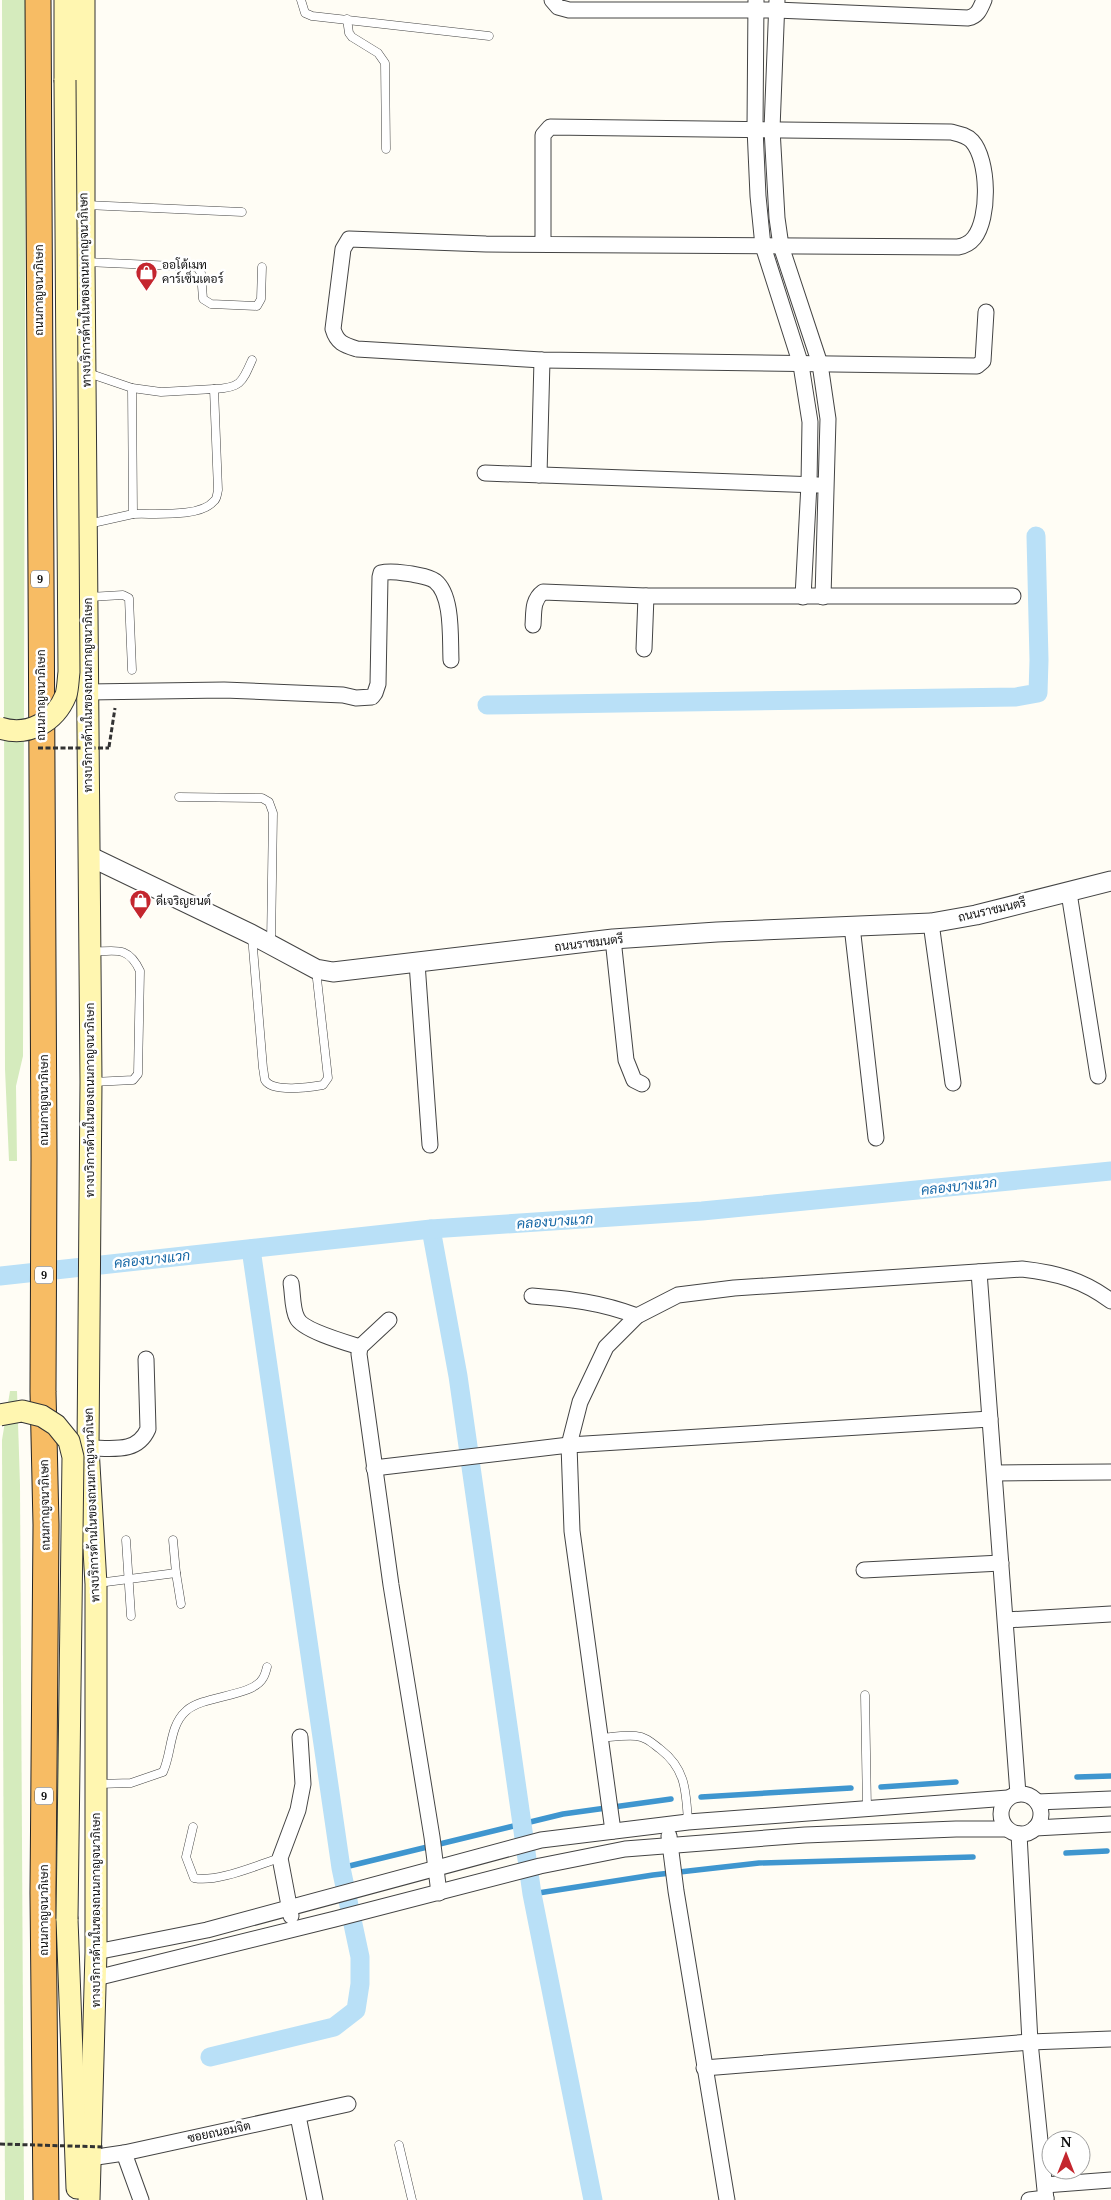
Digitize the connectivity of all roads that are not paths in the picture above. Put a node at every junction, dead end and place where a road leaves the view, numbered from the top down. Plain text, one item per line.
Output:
1 (38, 0) edge
2 (65, 0) edge
3 (84, 0) edge
4 (302, 0) edge
5 (552, 0) edge
6 (984, 0) edge
7 (755, 5) edge
8 (776, 5) edge
9 (348, 19) junction
10 (490, 36) dead end
11 (756, 128) junction
12 (772, 129) junction
13 (386, 149) dead end
14 (84, 205) junction
15 (242, 212) dead end
16 (543, 244) junction
17 (763, 246) junction
18 (781, 246) junction
19 (84, 262) junction
20 (262, 267) dead end
21 (986, 312) dead end
22 (252, 360) dead end
23 (542, 360) junction
24 (801, 364) junction
25 (820, 364) junction
26 (86, 373) junction
27 (132, 388) junction
28 (214, 389) junction
29 (485, 473) dead end
30 (539, 474) junction
31 (809, 484) junction
32 (827, 485) junction
33 (133, 514) junction
34 (87, 524) junction
35 (646, 596) junction
36 (1013, 596) dead end
37 (87, 597) junction
38 (803, 597) junction
39 (823, 597) junction
40 (533, 624) dead end
41 (644, 649) dead end
42 (451, 660) dead end
43 (132, 670) dead end
44 (88, 692) junction
45 (0, 728) edge
46 (179, 797) dead end
47 (89, 856) junction
48 (1111, 882) edge
49 (1069, 893) junction
50 (930, 923) junction
51 (852, 926) junction
52 (251, 934) junction
53 (612, 939) junction
54 (271, 944) junction
55 (90, 952) junction
56 (417, 963) junction
57 (316, 969) junction
58 (1098, 1076) dead end
59 (91, 1082) junction
60 (953, 1083) dead end
61 (642, 1084) dead end
62 (876, 1138) dead end
63 (430, 1145) dead end
64 (979, 1272) junction
65 (291, 1283) dead end
66 (532, 1296) dead end
67 (1111, 1301) edge
68 (637, 1316) junction
69 (389, 1320) dead end
70 (360, 1347) junction
71 (146, 1359) dead end
72 (0, 1415) edge
73 (990, 1419) junction
74 (569, 1445) junction
75 (88, 1448) junction
76 (374, 1468) junction
77 (1110, 1472) edge
78 (995, 1473) junction
79 (126, 1540) dead end
80 (173, 1540) dead end
81 (1001, 1563) junction
82 (864, 1570) dead end
83 (176, 1573) junction
84 (129, 1578) junction
85 (96, 1584) junction
86 (181, 1604) dead end
87 (1111, 1614) edge
88 (131, 1616) dead end
89 (1006, 1620) junction
90 (267, 1667) dead end
91 (865, 1695) dead end
92 (300, 1737) dead end
93 (600, 1738) junction
94 (96, 1784) junction
95 (1013, 1796) junction
96 (1111, 1799) edge
97 (1037, 1802) junction
98 (867, 1810) junction
99 (688, 1822) junction
100 (667, 1824) junction
101 (1111, 1824) edge
102 (193, 1827) dead end
103 (1035, 1828) junction
104 (612, 1831) junction
105 (1013, 1832) junction
106 (670, 1844) junction
107 (280, 1858) junction
108 (436, 1869) junction
109 (439, 1893) junction
110 (290, 1908) junction
111 (292, 1930) junction
112 (96, 1952) junction
113 (96, 1978) junction
114 (1111, 2039) edge
115 (1030, 2042) junction
116 (704, 2068) junction
117 (348, 2104) dead end
118 (298, 2116) junction
119 (399, 2145) dead end
120 (98, 2153) junction
121 (124, 2153) junction
122 (1111, 2180) edge
123 (1046, 2194) edge
124 (46, 2200) edge
125 (78, 2200) edge
126 (89, 2200) edge
127 (141, 2200) edge
128 (315, 2200) edge
129 (412, 2200) edge
130 (727, 2200) edge
131 (1029, 2200) edge

1 - 124 highway, ถนนกาญจนาภิเษก / 9
2 - 45 main road, bridge
3 - 14 main road, ทางบริการด้านในของถนนกาญจนาภิเษก
4 - 9 lane
5 - 7 street
6 - 8 street
7 - 8 street
7 - 11 street
8 - 12 street
9 - 10 lane
9 - 13 lane
11 - 12 street
11 - 16 street
11 - 17 street
12 - 18 street
12 - 18 street
14 - 15 lane
14 - 19 main road, ทางบริการด้านในของถนนกาญจนาภิเษก
16 - 17 street
16 - 23 street
17 - 18 street
17 - 24 street
18 - 25 street
19 - 20 lane
19 - 26 main road, ทางบริการด้านในของถนนกาญจนาภิเษก
21 - 25 street
22 - 28 lane
23 - 24 street
23 - 30 street
24 - 25 street
24 - 31 street
25 - 32 street
26 - 27 lane
26 - 34 main road, ทางบริการด้านในของถนนกาญจนาภิเษก
27 - 28 lane
27 - 33 lane
28 - 33 lane
29 - 30 street
30 - 31 street
31 - 32 street
31 - 38 street
32 - 39 street
33 - 34 lane
34 - 37 main road, ทางบริการด้านในของถนนกาญจนาภิเษก
35 - 38 street
35 - 40 street
35 - 41 street
36 - 39 street
37 - 43 lane
37 - 44 main road, ทางบริการด้านในของถนนกาญจนาภิเษก
38 - 39 street
42 - 44 street
44 - 47 main road, ทางบริการด้านในของถนนกาญจนาภิเษก
46 - 54 lane
47 - 52 street, ถนนราชมนตรี
47 - 55 main road, ทางบริการด้านในของถนนกาญจนาภิเษก
48 - 49 street, ถนนราชมนตรี
49 - 50 street, ถนนราชมนตรี
49 - 58 street
50 - 51 street, ถนนราชมนตรี
50 - 60 street
51 - 53 street, ถนนราชมนตรี
51 - 62 street
52 - 54 street, ถนนราชมนตรี
52 - 57 lane
53 - 56 street, ถนนราชมนตรี
53 - 61 street
54 - 57 street, ถนนราชมนตรี
55 - 59 main road, ทางบริการด้านในของถนนกาญจนาภิเษก
55 - 59 lane
56 - 57 street, ถนนราชมนตรี
56 - 63 street
59 - 75 main road, ทางบริการด้านในของถนนกาญจนาภิเษก
64 - 67 street
64 - 68 street
64 - 73 street
65 - 70 street
66 - 68 street
68 - 74 street
69 - 70 street
70 - 76 street
71 - 75 street
72 - 125 main road, bridge
73 - 74 street
73 - 78 street
74 - 76 street
74 - 93 street
75 - 85 main road, ทางบริการด้านในของถนนกาญจนาภิเษก
76 - 108 street
77 - 78 street
78 - 81 street
79 - 84 lane
80 - 83 lane
81 - 82 street
81 - 89 street
83 - 84 lane
83 - 86 lane
84 - 85 lane
84 - 88 lane
85 - 94 main road, ทางบริการด้านในของถนนกาญจนาภิเษก
87 - 89 street
89 - 95 street
90 - 94 lane
91 - 98 lane
92 - 107 street
93 - 99 lane
93 - 104 street
94 - 112 main road, ทางบริการด้านในของถนนกาญจนาภิเษก
95 - 97 street
95 - 98 street
95 - 105 street
96 - 97 street
97 - 103 street
98 - 99 street
99 - 100 street
100 - 104 street
100 - 106 street
101 - 103 street
102 - 107 lane
103 - 105 street
104 - 108 street
105 - 106 street
105 - 115 street
106 - 109 street
106 - 116 street
107 - 110 street
108 - 109 street
108 - 110 street
109 - 111 street
110 - 111 street
110 - 112 street
111 - 113 street
112 - 113 main road, ทางบริการด้านในของถนนกาญจนาภิเษก
113 - 120 main road, ทางบริการด้านในของถนนกาญจนาภิเษก
114 - 115 street
115 - 116 street
115 - 123 street
116 - 130 street
117 - 118 street, ซอยถนอมจิต
118 - 121 street, ซอยถนอมจิต
118 - 128 street
119 - 129 lane
120 - 121 street, ซอยถนอมจิต
120 - 126 main road, ทางบริการด้านในของถนนกาญจนาภิเษก
121 - 127 street
122 - 123 street
123 - 131 street

